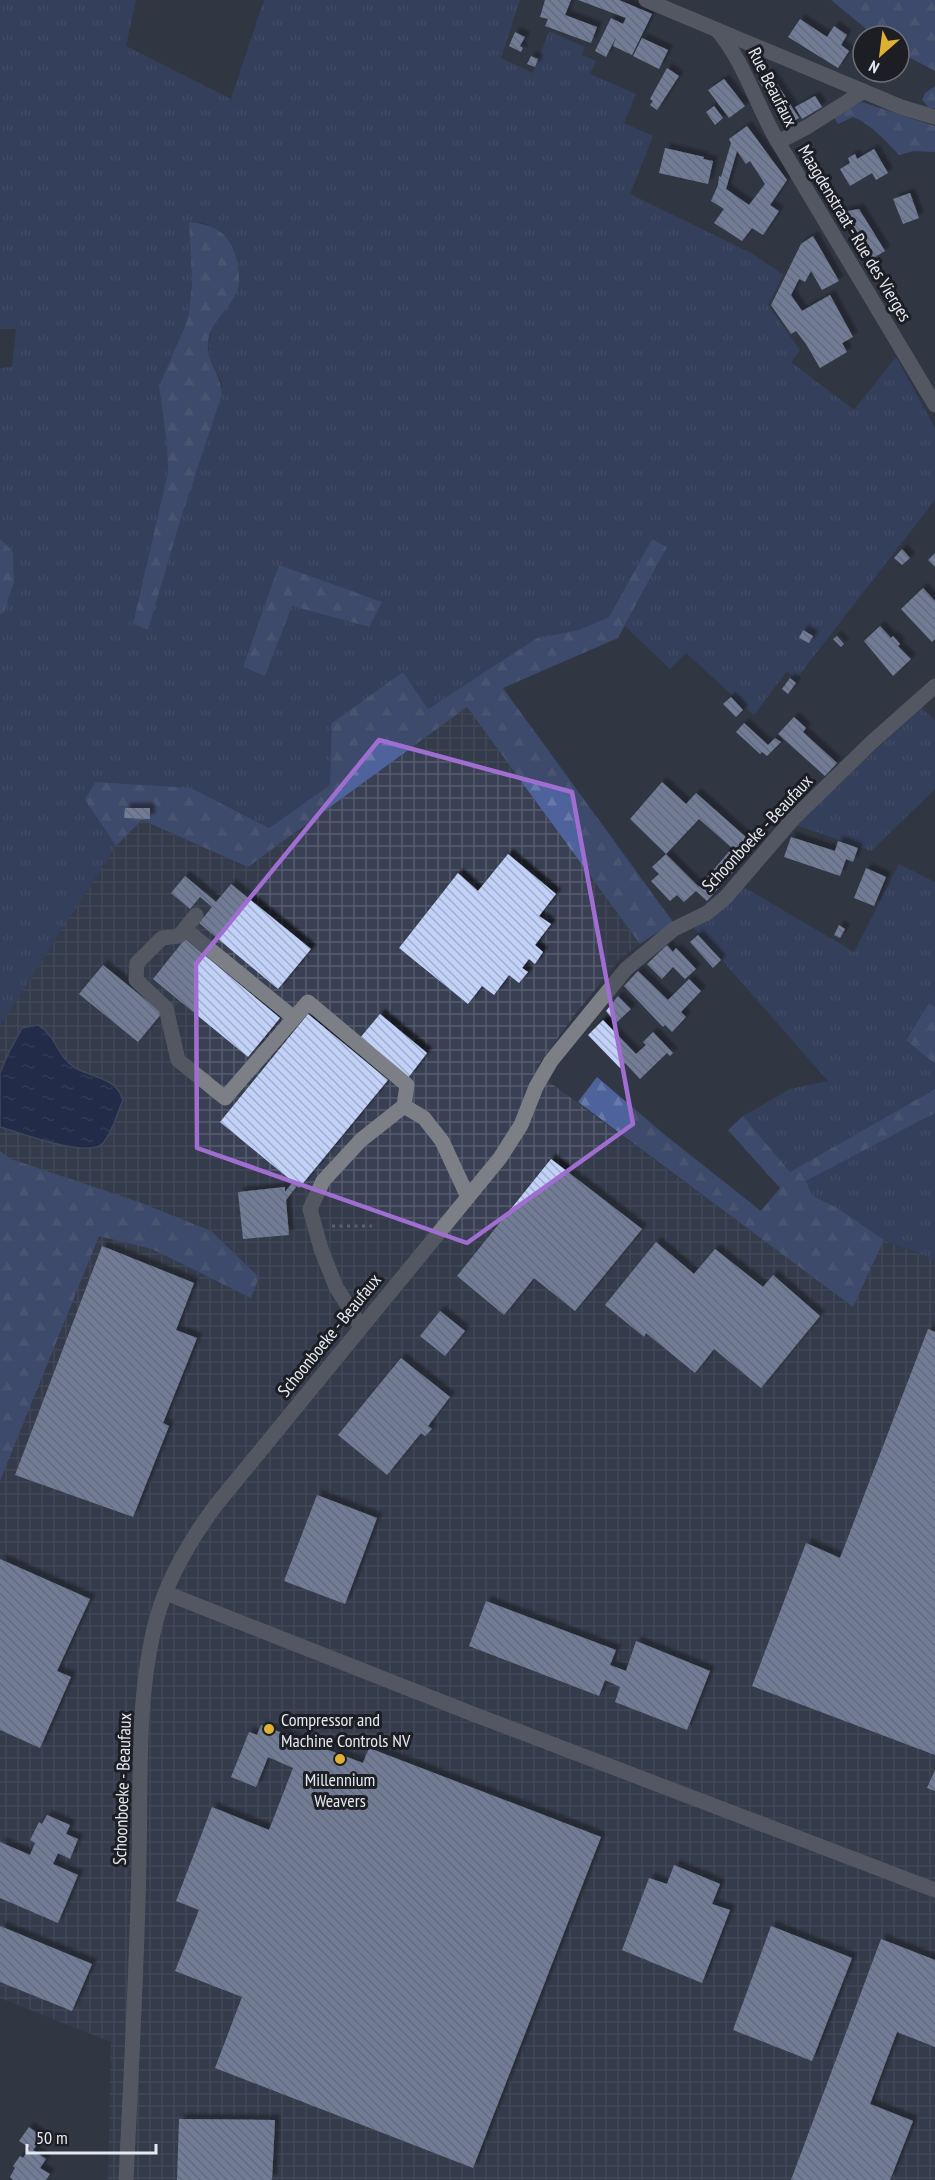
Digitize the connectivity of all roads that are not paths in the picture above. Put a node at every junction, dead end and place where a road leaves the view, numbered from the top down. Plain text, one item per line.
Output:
1 (646, 0) edge
2 (717, 30) junction
3 (864, 91) junction
4 (935, 117) edge
5 (778, 142) junction
6 (935, 405) edge
7 (935, 686) edge
8 (196, 915) dead end
9 (185, 928) junction
10 (294, 1018) junction
11 (404, 1106) junction
12 (468, 1197) junction
13 (361, 1327) junction
14 (166, 1593) junction
15 (935, 1890) edge
16 (126, 2180) edge

1 - 2 street, Rue Beaufaux
2 - 3 street, Rue Beaufaux
2 - 5 street, Rue Beaufaux
3 - 4 street, Rue Beaufaux
3 - 5 street, Rue Beaufaux
5 - 6 street, Maagdenstraat - Rue des Vierges
7 - 12 street, Schoonboeke - Beaufaux
8 - 9 street
9 - 10 street
9 - 10 street
10 - 11 street
11 - 12 street
11 - 13 street
12 - 13 street, Schoonboeke - Beaufaux
13 - 14 street, Schoonboeke - Beaufaux
14 - 15 street
14 - 16 street, Schoonboeke - Beaufaux

